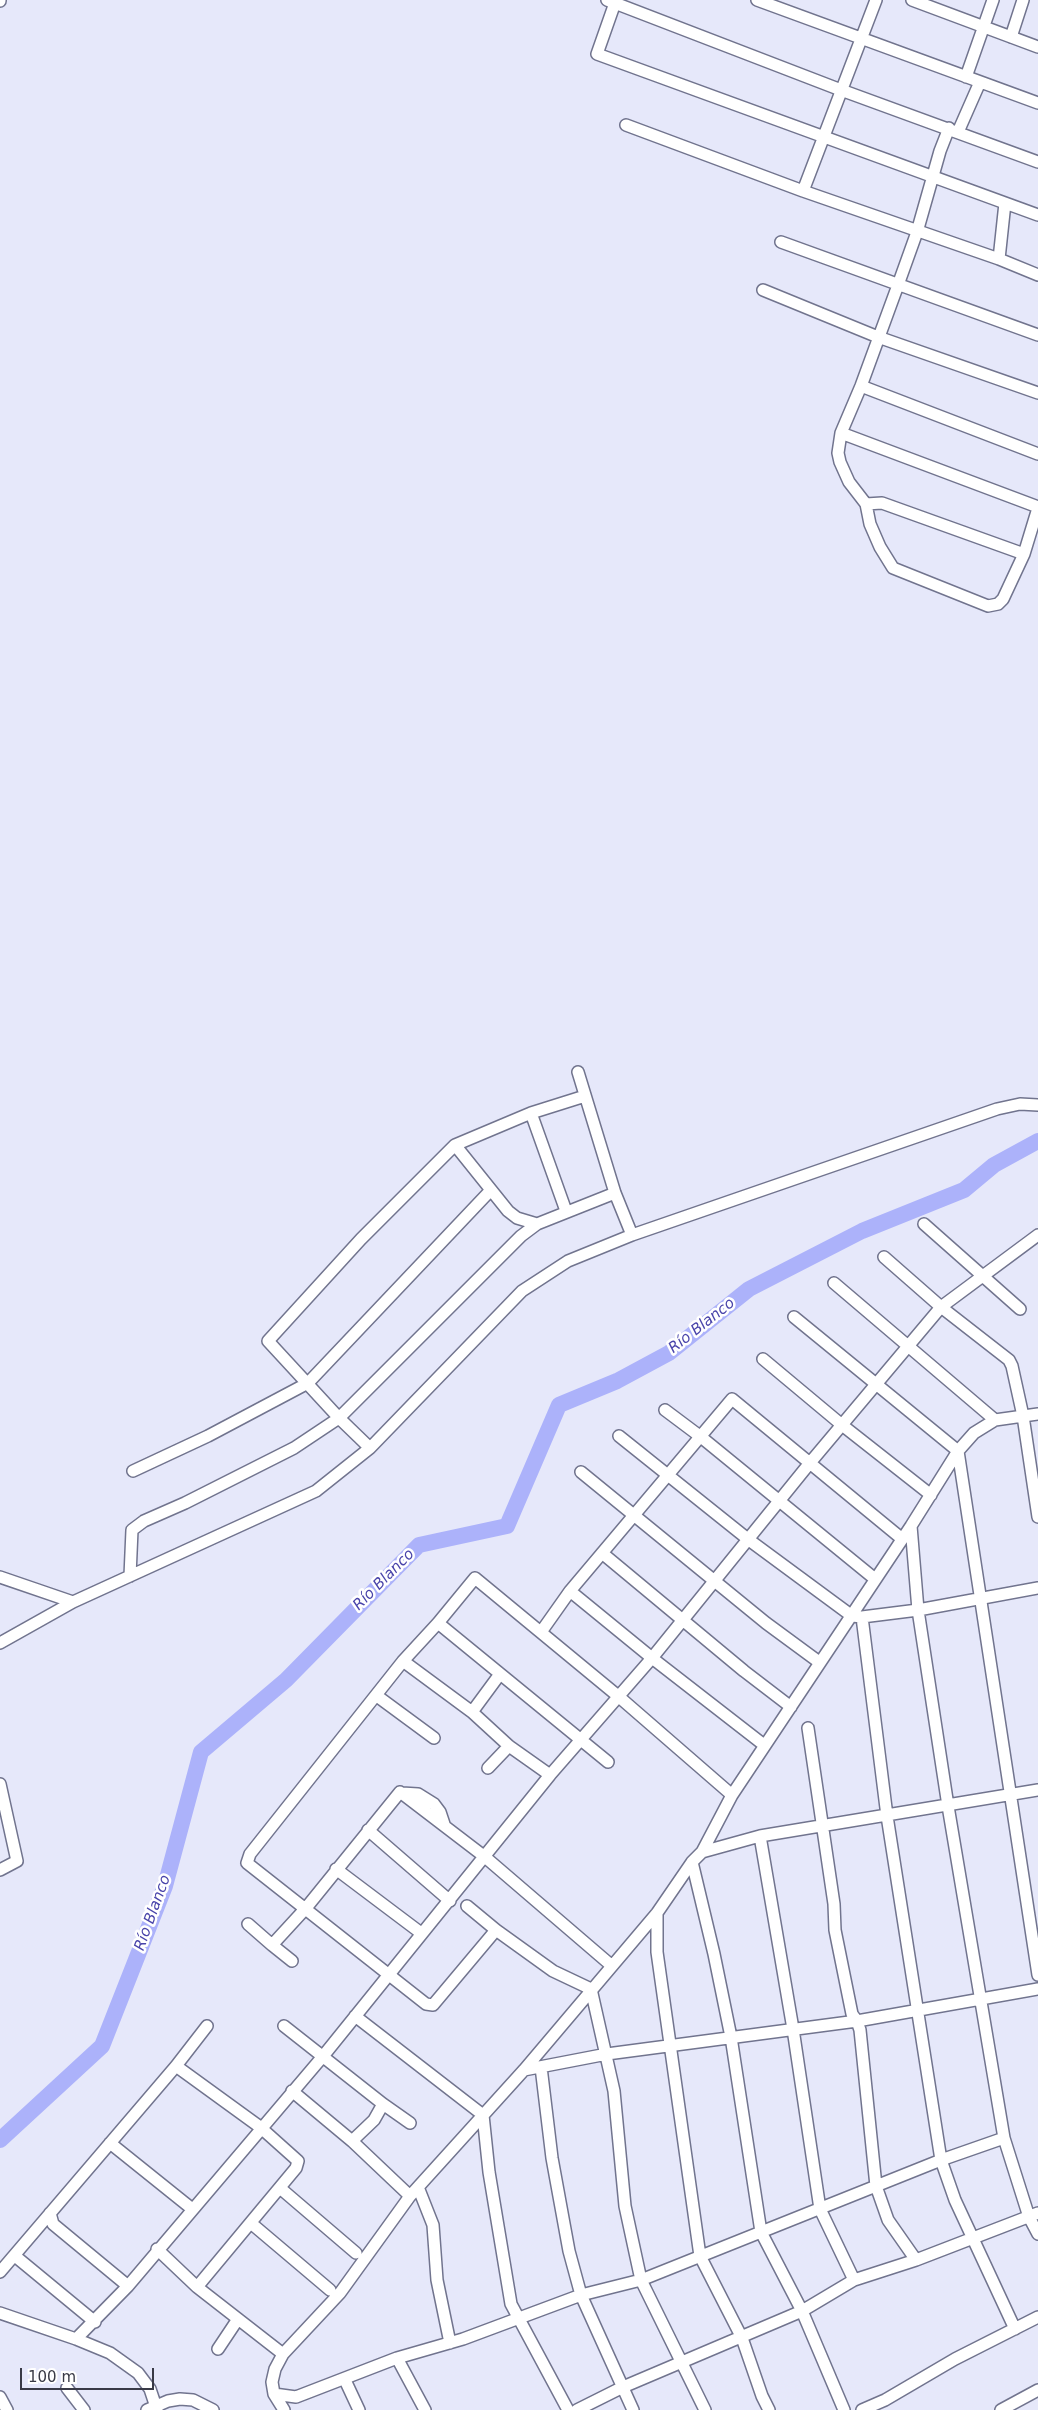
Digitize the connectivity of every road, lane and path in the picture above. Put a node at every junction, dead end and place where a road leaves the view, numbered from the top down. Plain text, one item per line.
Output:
1 (757, 0) edge
2 (876, 0) edge
3 (912, 0) edge
4 (993, 0) edge
5 (1023, 0) edge
6 (613, 1) edge
7 (983, 27) junction
8 (1011, 37) junction
9 (862, 40) junction
10 (1038, 47) edge
11 (966, 77) junction
12 (980, 82) junction
13 (841, 90) junction
14 (1038, 103) edge
15 (626, 125) dead end
16 (953, 130) junction
17 (823, 136) junction
18 (1038, 162) edge
19 (932, 178) junction
20 (803, 191) junction
21 (1005, 203) junction
22 (1038, 215) edge
23 (917, 232) junction
24 (781, 242) dead end
25 (998, 259) junction
26 (1038, 275) edge
27 (898, 285) junction
28 (763, 290) dead end
29 (1038, 335) edge
30 (878, 337) junction
31 (861, 386) junction
32 (1038, 393) edge
33 (841, 432) junction
34 (1038, 454) edge
35 (866, 504) junction
36 (1038, 507) edge
37 (1024, 554) junction
38 (578, 1072) dead end
39 (585, 1096) junction
40 (1038, 1105) edge
41 (531, 1113) junction
42 (455, 1145) junction
43 (490, 1191) junction
44 (614, 1193) junction
45 (566, 1211) junction
46 (537, 1224) junction
47 (924, 1224) dead end
48 (632, 1235) junction
49 (1038, 1235) edge
50 (884, 1257) dead end
51 (982, 1275) junction
52 (834, 1283) dead end
53 (941, 1307) junction
54 (1020, 1308) dead end
55 (794, 1317) dead end
56 (908, 1346) junction
57 (764, 1359) dead end
58 (308, 1383) junction
59 (875, 1385) junction
60 (665, 1410) dead end
61 (1038, 1414) edge
62 (1023, 1416) junction
63 (339, 1418) junction
64 (995, 1420) junction
65 (842, 1425) junction
66 (619, 1436) dead end
67 (701, 1436) junction
68 (370, 1448) junction
69 (958, 1451) junction
70 (809, 1464) junction
71 (133, 1472) dead end
72 (582, 1472) dead end
73 (669, 1475) junction
74 (931, 1495) junction
75 (779, 1503) junction
76 (634, 1514) junction
77 (1038, 1517) edge
78 (912, 1526) junction
79 (901, 1538) junction
80 (749, 1540) junction
81 (602, 1552) junction
82 (130, 1576) junction
83 (0, 1577) edge
84 (875, 1579) junction
85 (714, 1581) junction
86 (1038, 1588) edge
87 (570, 1591) junction
88 (982, 1598) junction
89 (73, 1602) junction
90 (918, 1610) junction
91 (857, 1616) junction
92 (684, 1620) junction
93 (438, 1624) junction
94 (541, 1632) junction
95 (0, 1643) edge
96 (652, 1658) junction
97 (403, 1661) junction
98 (819, 1662) junction
99 (500, 1674) junction
100 (377, 1696) junction
101 (618, 1696) junction
102 (791, 1706) junction
103 (472, 1712) junction
104 (808, 1728) dead end
105 (434, 1738) dead end
106 (580, 1741) junction
107 (764, 1745) junction
108 (509, 1746) junction
109 (608, 1762) dead end
110 (488, 1768) dead end
111 (550, 1776) junction
112 (0, 1784) edge
113 (1038, 1790) edge
114 (1011, 1795) junction
115 (732, 1796) junction
116 (948, 1806) junction
117 (886, 1816) junction
118 (0, 1824) edge
119 (823, 1826) junction
120 (368, 1830) junction
121 (760, 1836) junction
122 (702, 1852) junction
123 (485, 1857) junction
124 (17, 1861) junction
125 (692, 1862) junction
126 (336, 1869) junction
127 (0, 1870) edge
128 (450, 1901) junction
129 (467, 1906) dead end
130 (306, 1908) junction
131 (657, 1914) junction
132 (248, 1924) dead end
133 (496, 1930) junction
134 (642, 1930) junction
135 (421, 1933) junction
136 (657, 1938) junction
137 (272, 1945) junction
138 (292, 1961) dead end
139 (612, 1966) junction
140 (388, 1975) junction
141 (1038, 1975) edge
142 (591, 1989) junction
143 (1038, 1989) edge
144 (980, 1999) junction
145 (916, 2011) junction
146 (355, 2016) junction
147 (857, 2021) junction
148 (206, 2026) dead end
149 (284, 2026) dead end
150 (793, 2029) junction
151 (731, 2037) junction
152 (670, 2046) junction
153 (606, 2054) junction
154 (324, 2055) junction
155 (176, 2066) junction
156 (541, 2067) junction
157 (524, 2070) junction
158 (292, 2091) junction
159 (383, 2104) junction
160 (483, 2115) junction
161 (410, 2123) dead end
162 (260, 2127) junction
163 (1004, 2138) junction
164 (352, 2141) junction
165 (110, 2143) junction
166 (941, 2160) junction
167 (876, 2186) junction
168 (280, 2188) junction
169 (414, 2192) junction
170 (191, 2208) junction
171 (820, 2209) junction
172 (50, 2213) junction
173 (1034, 2215) edge
174 (252, 2224) junction
175 (761, 2232) junction
176 (1038, 2234) edge
177 (972, 2237) junction
178 (157, 2249) junction
179 (356, 2253) dead end
180 (15, 2256) junction
181 (700, 2256) junction
182 (916, 2260) junction
183 (0, 2272) edge
184 (641, 2280) junction
185 (854, 2280) junction
186 (128, 2286) junction
187 (197, 2287) junction
188 (330, 2290) dead end
189 (581, 2296) junction
190 (802, 2311) junction
191 (0, 2313) edge
192 (1038, 2317) edge
193 (238, 2319) junction
194 (518, 2320) junction
195 (95, 2322) junction
196 (1015, 2329) junction
197 (742, 2338) junction
198 (76, 2339) junction
199 (450, 2343) junction
200 (218, 2349) dead end
201 (283, 2354) junction
202 (397, 2358) junction
203 (682, 2362) junction
204 (345, 2380) junction
205 (623, 2387) junction
206 (66, 2388) dead end
207 (1038, 2390) edge
208 (274, 2394) junction
209 (0, 2396) edge
210 (888, 2405) edge
211 (153, 2408) edge
212 (7, 2410) edge
213 (84, 2410) edge
214 (213, 2410) edge
215 (284, 2410) edge
216 (359, 2410) edge
217 (426, 2410) edge
218 (568, 2410) edge
219 (577, 2410) edge
220 (633, 2410) edge
221 (705, 2410) edge
222 (769, 2410) edge
223 (844, 2410) edge
224 (862, 2410) edge
225 (1001, 2410) edge

1 - 9 street
2 - 9 street
3 - 7 street
4 - 7 street
5 - 8 street
6 - 13 street
6 - 17 street
7 - 8 street
7 - 11 street
8 - 10 street
9 - 11 street
9 - 13 street
11 - 12 street
12 - 14 street
12 - 16 street
13 - 16 street
13 - 17 street
15 - 20 street
16 - 18 street
16 - 19 street
17 - 19 street
17 - 20 street
19 - 21 street
19 - 23 street
20 - 23 street
21 - 22 street
21 - 25 street
23 - 25 street
23 - 27 street
24 - 27 street
25 - 26 street
27 - 29 street
27 - 30 street
28 - 30 street
30 - 31 street
30 - 32 street
31 - 33 street
31 - 34 street
33 - 35 street
33 - 36 street
35 - 37 street
35 - 37 street
36 - 37 street
38 - 39 street
39 - 41 street
39 - 44 street
40 - 48 street
41 - 42 street
41 - 45 street
42 - 43 street
42 - 58 street
43 - 46 street
43 - 58 street
44 - 45 street
44 - 48 street
45 - 46 street
46 - 63 street
47 - 51 street
48 - 68 street
49 - 51 street
50 - 53 street
51 - 53 street
51 - 54 street
52 - 56 street
53 - 56 street
53 - 62 street
55 - 59 street
56 - 59 street
56 - 64 street
57 - 65 street
58 - 63 street
58 - 71 street
59 - 65 street
59 - 69 street
60 - 67 street
61 - 62 street
62 - 64 street
62 - 77 street
63 - 68 street
63 - 82 street
64 - 69 street
65 - 70 street
65 - 74 street
66 - 73 street
67 - 70 street
67 - 73 street
67 - 75 street
68 - 82 street
69 - 74 street
69 - 88 street
70 - 75 street
70 - 79 street
72 - 76 street
73 - 76 street
73 - 80 street
74 - 78 street
75 - 80 street
75 - 84 street
76 - 81 street
76 - 85 street
78 - 79 street
78 - 90 street
79 - 84 street
80 - 85 street
80 - 91 street
81 - 87 street
81 - 92 street
82 - 89 street
83 - 89 street
84 - 91 street
85 - 92 street
85 - 98 street
86 - 88 street
87 - 94 street
87 - 96 street
88 - 90 street
88 - 114 street
89 - 95 street
90 - 91 street
90 - 116 street
91 - 98 street
91 - 117 street
92 - 96 street
92 - 102 street
93 - 94 street
93 - 97 street
93 - 99 street
94 - 101 street
96 - 101 street
96 - 107 street
97 - 100 street
97 - 103 street
98 - 102 street
99 - 103 street
99 - 106 street
100 - 105 street
100 - 130 street
101 - 106 street
101 - 115 street
102 - 107 street
103 - 108 street
104 - 119 street
106 - 109 street
106 - 111 street
107 - 115 street
108 - 110 street
108 - 111 street
111 - 123 street
112 - 124 street
113 - 114 street
114 - 116 street
114 - 141 street
115 - 122 street
116 - 117 street
116 - 144 street
117 - 119 street
117 - 145 street
118 - 124 street
119 - 121 street
119 - 147 street
120 - 123 street
120 - 126 street
120 - 128 street
121 - 122 street
121 - 150 street
122 - 125 street
123 - 128 street
123 - 139 street
124 - 127 street
125 - 131 street
125 - 151 street
126 - 130 street
126 - 135 street
128 - 135 street
129 - 133 street
130 - 137 street
130 - 140 street
131 - 134 street
131 - 136 street
132 - 137 street
133 - 140 street
133 - 142 street
134 - 136 street
134 - 139 street
135 - 140 street
136 - 152 street
137 - 138 street
139 - 142 street
140 - 146 street
142 - 153 street
142 - 157 street
143 - 144 street
144 - 145 street
144 - 163 street
145 - 147 street
145 - 166 street
146 - 154 street
146 - 160 street
147 - 150 street
147 - 167 street
148 - 155 street
149 - 154 street
150 - 151 street
150 - 171 street
151 - 152 street
151 - 175 street
152 - 153 street
152 - 181 street
153 - 156 street
153 - 184 street
154 - 158 street
154 - 159 street
155 - 162 street
155 - 165 street
156 - 157 street
156 - 189 street
157 - 160 street
158 - 162 street
158 - 164 street
159 - 161 street
159 - 164 street
160 - 169 street
160 - 194 street
162 - 168 street
162 - 170 street
163 - 166 street
163 - 173 street
164 - 169 street
165 - 170 street
165 - 172 street
166 - 167 street
166 - 177 street
167 - 171 street
167 - 182 street
168 - 174 street
168 - 179 street
169 - 199 street
169 - 201 street
170 - 178 street
171 - 175 street
171 - 185 street
172 - 180 street
172 - 186 street
173 - 176 street
173 - 177 street
174 - 187 street
174 - 188 street
175 - 181 street
175 - 190 street
177 - 182 street
177 - 196 street
178 - 186 street
178 - 187 street
180 - 183 street
180 - 195 street
181 - 184 street
181 - 197 street
182 - 185 street
184 - 189 street
184 - 203 street
185 - 190 street
186 - 195 street
187 - 193 street
189 - 194 street
189 - 205 street
190 - 197 street
190 - 223 street
191 - 198 street
192 - 196 street
193 - 200 street
193 - 201 street
194 - 199 street
194 - 218 street
195 - 198 street
196 - 210 street
197 - 203 street
197 - 222 street
198 - 211 street
199 - 202 street
201 - 208 street
202 - 204 street
202 - 217 street
203 - 205 street
203 - 221 street
204 - 208 street
204 - 216 street
205 - 219 street
205 - 220 street
206 - 213 street
207 - 225 street
208 - 215 street
209 - 212 street
210 - 224 street
211 - 214 street

